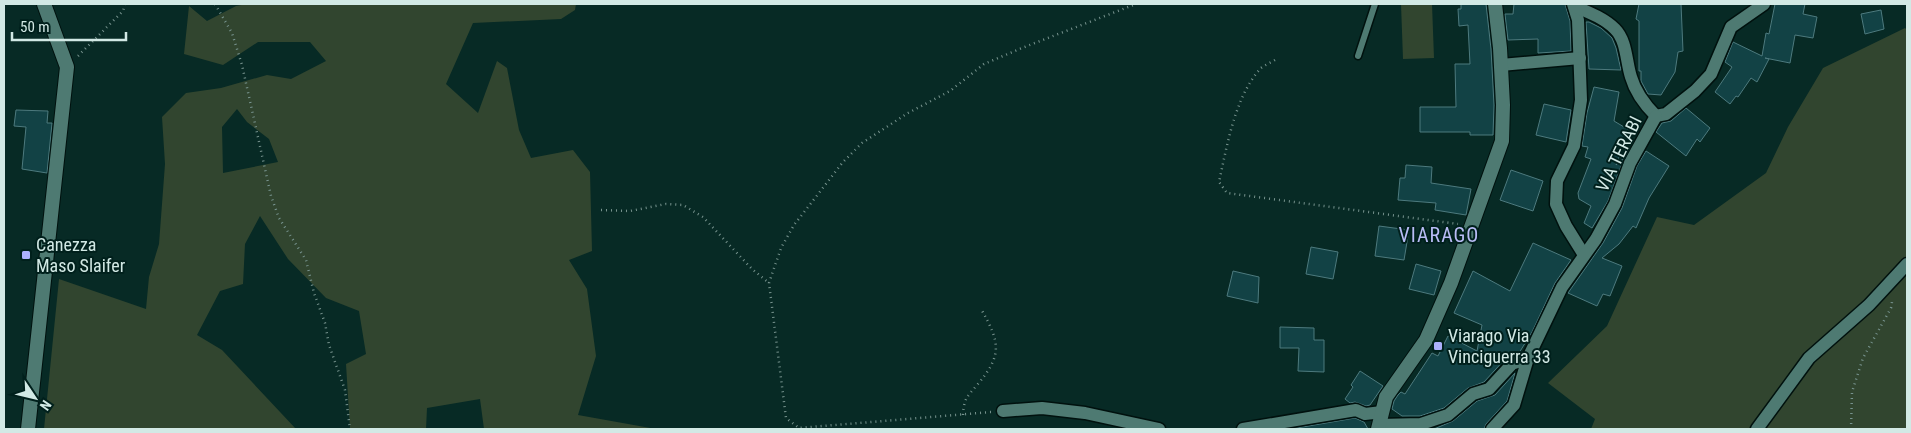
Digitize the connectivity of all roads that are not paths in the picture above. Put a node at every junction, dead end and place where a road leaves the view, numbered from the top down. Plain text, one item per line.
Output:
1 (44, 4) edge
2 (1375, 4) edge
3 (1495, 4) edge
4 (1764, 4) edge
5 (1574, 5) edge
6 (1358, 56) dead end
7 (1580, 58) junction
8 (1500, 65) junction
9 (1656, 116) junction
10 (1584, 254) junction
11 (1907, 264) edge
12 (1528, 358) junction
13 (1003, 411) road end
14 (1380, 422) edge
15 (28, 429) edge
16 (1159, 429) edge
17 (1243, 429) edge
18 (1492, 429) edge
19 (1757, 429) edge

1 - 15 street
2 - 6 lane
3 - 8 street
4 - 9 street
5 - 7 street
5 - 9 street, VIA TERABI
7 - 8 street
7 - 10 street
8 - 14 street
9 - 10 street, VIA TERABI
10 - 12 street, VIA TERABI
11 - 19 street
12 - 14 street
12 - 18 street, VIA TERABI
13 - 16 street
14 - 17 street

